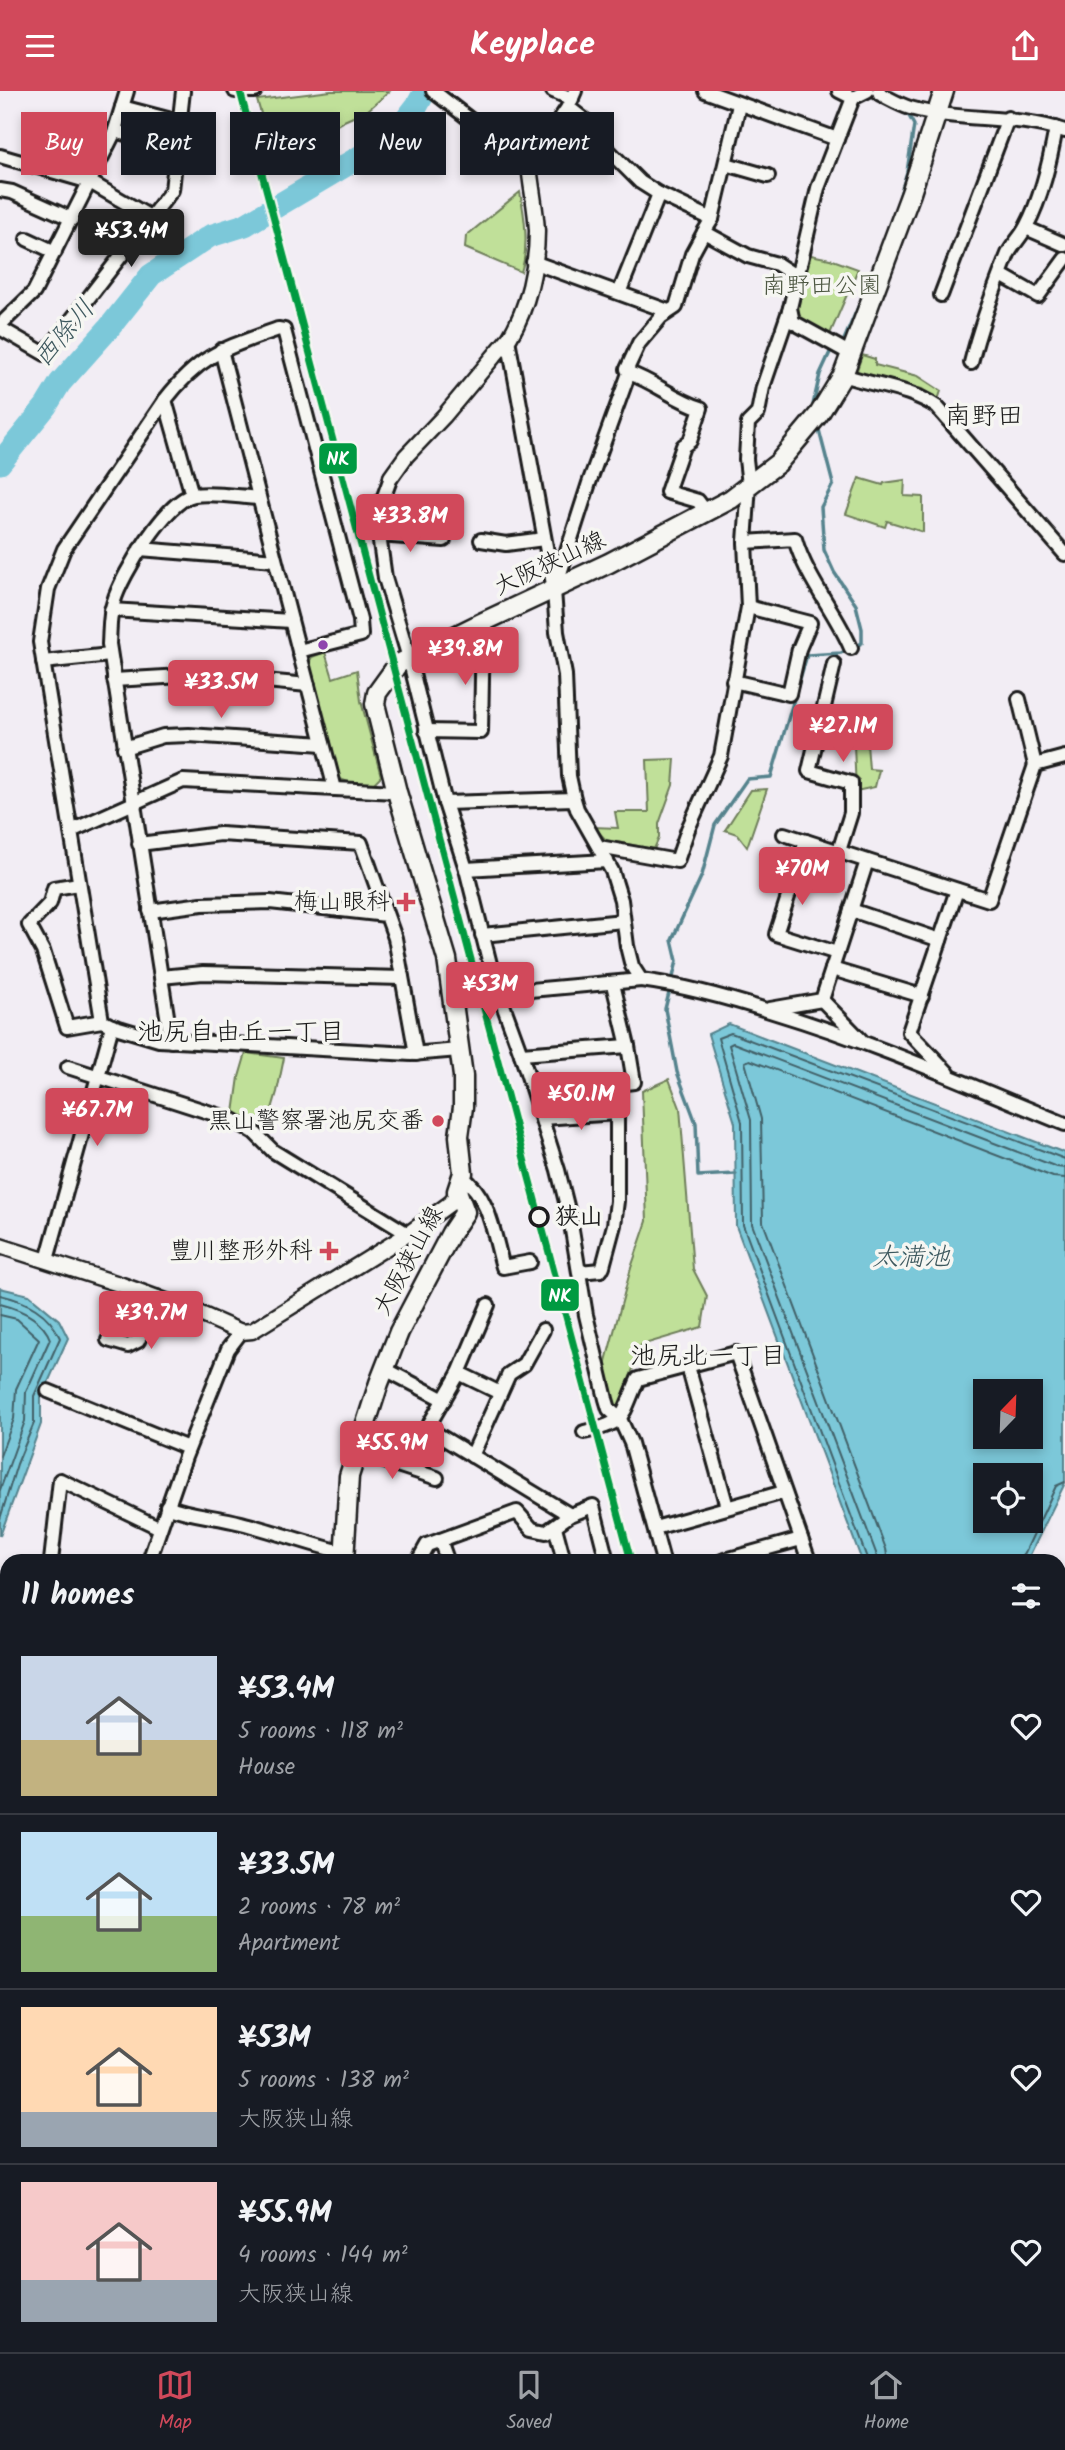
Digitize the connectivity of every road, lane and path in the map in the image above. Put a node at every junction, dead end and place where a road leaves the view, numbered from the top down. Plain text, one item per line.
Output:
1 (127, 91) edge
2 (183, 91) edge
3 (235, 91) edge
4 (255, 91) edge
5 (553, 91) edge
6 (705, 91) edge
7 (839, 91) edge
8 (867, 91) edge
9 (879, 91) edge
10 (944, 91) edge
11 (434, 92) edge
12 (450, 96) edge
13 (853, 98) junction
14 (571, 99) edge
15 (739, 105) junction
16 (122, 107) junction
17 (142, 112) edge
18 (180, 112) edge
19 (468, 112) edge
20 (937, 113) junction
21 (1008, 118) junction
22 (1061, 130) edge
23 (114, 131) junction
24 (121, 133) edge
25 (837, 139) junction
26 (0, 156) edge
27 (726, 164) junction
28 (173, 175) edge
29 (530, 175) edge
30 (768, 176) dead end
31 (90, 182) junction
32 (0, 190) edge
33 (659, 194) junction
34 (150, 217) junction
35 (72, 219) junction
36 (712, 219) junction
37 (1026, 227) junction
38 (704, 232) junction
39 (27, 239) dead end
40 (1065, 246) edge
41 (55, 253) junction
42 (1065, 259) edge
43 (533, 262) junction
44 (1000, 275) junction
45 (797, 277) junction
46 (620, 293) junction
47 (941, 295) dead end
48 (790, 308) junction
49 (668, 311) junction
50 (0, 326) edge
51 (508, 339) junction
52 (221, 350) junction
53 (851, 354) junction
54 (971, 363) dead end
55 (629, 373) junction
56 (843, 375) junction
57 (164, 400) junction
58 (391, 477) joint
59 (749, 485) junction
60 (192, 495) junction
61 (259, 498) junction
62 (706, 512) junction
63 (379, 535) junction
64 (544, 539) junction
65 (444, 540) dead end
66 (481, 540) dead end
67 (745, 542) junction
68 (140, 549) junction
69 (1065, 554) edge
70 (275, 560) junction
71 (554, 590) junction
72 (748, 607) junction
73 (111, 610) junction
74 (291, 621) junction
75 (483, 622) junction
76 (851, 648) dead end
77 (299, 651) junction
78 (110, 655) junction
79 (409, 658) junction
80 (43, 661) junction
81 (834, 664) dead end
82 (114, 680) junction
83 (733, 681) junction
84 (308, 685) junction
85 (1019, 699) dead end
86 (426, 731) junction
87 (323, 744) junction
88 (124, 748) junction
89 (1065, 757) edge
90 (1035, 765) junction
91 (335, 789) junction
92 (397, 792) junction
93 (574, 799) junction
94 (445, 803) junction
95 (132, 804) junction
96 (71, 831) junction
97 (784, 834) dead end
98 (806, 841) junction
99 (139, 844) junction
100 (599, 847) junction
101 (839, 851) junction
102 (607, 861) junction
103 (867, 861) junction
104 (466, 869) junction
105 (79, 884) junction
106 (957, 890) junction
107 (851, 910) junction
108 (150, 911) junction
109 (386, 915) junction
110 (623, 921) junction
111 (482, 935) junction
112 (940, 940) junction
113 (837, 953) junction
114 (832, 969) junction
115 (161, 977) junction
116 (402, 978) junction
117 (641, 980) junction
118 (613, 984) junction
119 (498, 993) junction
120 (922, 996) junction
121 (822, 1000) junction
122 (766, 1010) junction
123 (107, 1023) junction
124 (171, 1041) junction
125 (863, 1042) junction
126 (628, 1046) junction
127 (459, 1050) junction
128 (416, 1054) junction
129 (521, 1054) junction
130 (68, 1067) dead end
131 (99, 1077) junction
132 (952, 1078) junction
133 (617, 1113) junction
134 (542, 1118) junction
135 (1065, 1124) edge
136 (460, 1184) junction
137 (408, 1234) junction
138 (0, 1246) edge
139 (47, 1260) junction
140 (530, 1262) dead end
141 (579, 1272) junction
142 (157, 1297) junction
143 (488, 1305) dead end
144 (543, 1330) dead end
145 (241, 1332) junction
146 (108, 1340) dead end
147 (688, 1366) junction
148 (385, 1369) junction
149 (459, 1373) junction
150 (48, 1391) dead end
151 (500, 1393) junction
152 (443, 1400) junction
153 (620, 1419) junction
154 (584, 1432) dead end
155 (188, 1448) junction
156 (357, 1452) junction
157 (472, 1456) junction
158 (437, 1478) dead end
159 (784, 1492) junction
160 (167, 1506) junction
161 (727, 1507) junction
162 (570, 1515) junction
163 (555, 1527) junction
164 (159, 1528) junction
165 (654, 1528) junction
166 (801, 1539) junction
167 (440, 1540) junction
168 (52, 1554) edge
169 (151, 1554) edge
170 (336, 1554) edge
171 (345, 1554) edge
172 (422, 1554) edge
173 (445, 1554) edge
174 (562, 1554) edge
175 (605, 1554) edge
176 (661, 1554) edge
177 (747, 1554) edge
178 (806, 1554) edge

1 - 16 street
2 - 18 street
3 - 4 street
5 - 14 street
6 - 15 street
7 - 13 street
8 - 13 street
9 - 20 street
10 - 20 main road, 大阪狭山線
11 - 12 street
12 - 19 street
13 - 25 street
14 - 33 street
15 - 25 street
15 - 27 street
16 - 17 street
16 - 23 street
20 - 21 street
20 - 53 main road, 大阪狭山線
21 - 22 street
21 - 47 street
22 - 37 street
23 - 24 street
23 - 31 street
25 - 45 street
26 - 31 street
27 - 30 street
27 - 36 street
28 - 34 street
29 - 43 street
31 - 34 street
31 - 35 street
32 - 35 street
33 - 36 street
33 - 46 street
34 - 50 street
35 - 41 street
36 - 38 street
37 - 40 street
37 - 44 street
38 - 45 street
38 - 49 street
39 - 41 street
41 - 50 street
42 - 44 street
43 - 46 street
43 - 51 street
44 - 54 street
45 - 48 street
46 - 49 street
48 - 53 street
48 - 59 street
49 - 55 street
51 - 58 street
51 - 64 street
52 - 57 street
52 - 61 street
52 - 77 street
53 - 56 main road, 大阪狭山線
55 - 62 street
55 - 71 street
56 - 59 main road, 大阪狭山線
56 - 69 street
57 - 60 street
57 - 80 street
58 - 63 street
59 - 62 main road, 大阪狭山線
59 - 67 street
60 - 61 street
60 - 68 street
61 - 70 street
62 - 71 main road, 大阪狭山線
63 - 65 street
63 - 79 street
64 - 66 street
64 - 71 street
67 - 72 street
67 - 76 street
68 - 70 street
68 - 73 street
70 - 74 street
71 - 75 main road, 大阪狭山線
71 - 93 street
72 - 83 street
72 - 83 street
73 - 74 street
73 - 78 street
74 - 77 street
75 - 79 main road, 大阪狭山線
75 - 86 street
77 - 84 street
78 - 80 street
78 - 82 street
79 - 86 street
79 - 92 main road, 大阪狭山線
80 - 96 street
81 - 101 street
82 - 84 street
82 - 88 street
83 - 100 street
84 - 87 street
85 - 90 street
86 - 94 street
87 - 88 street
87 - 91 street
88 - 95 street
89 - 90 street
90 - 106 street
91 - 92 street
91 - 95 street
92 - 127 main road, 大阪狭山線
93 - 94 street
93 - 100 street
94 - 104 street
95 - 96 street
95 - 99 street
96 - 105 street
97 - 98 street
98 - 101 street
98 - 113 street
99 - 108 street
99 - 109 street
100 - 102 street
101 - 103 street
102 - 104 street
102 - 110 street
103 - 106 street
103 - 107 street
104 - 111 street
105 - 123 street
105 - 123 street
106 - 112 street
107 - 112 street
107 - 113 street
108 - 109 street
108 - 115 street
109 - 116 street
110 - 111 street
110 - 117 street
111 - 119 street
112 - 120 street
113 - 114 street
114 - 120 street
114 - 121 street
115 - 116 street
115 - 124 street
116 - 128 street
117 - 118 street
117 - 122 street
118 - 119 street
118 - 126 street
119 - 129 street
120 - 132 street
121 - 122 street
121 - 125 street
122 - 125 street
123 - 124 street
123 - 131 street
124 - 128 street
125 - 132 street
126 - 129 street
126 - 133 street
127 - 128 street
127 - 136 main road, 大阪狭山線
129 - 134 street
130 - 131 street
131 - 137 street
131 - 139 street
132 - 135 street
133 - 134 street
133 - 141 street
134 - 141 street
136 - 137 street
136 - 140 street
136 - 148 main road, 大阪狭山線
137 - 145 street
138 - 139 street
139 - 142 street
141 - 153 street
142 - 145 street
142 - 146 street
143 - 149 street
144 - 151 street
145 - 155 street
147 - 153 street
147 - 159 street
147 - 161 street
148 - 152 street
148 - 156 main road, 大阪狭山線
149 - 151 street
149 - 152 street
150 - 155 street
151 - 157 street
152 - 157 street
153 - 154 street
153 - 165 street
155 - 160 street
156 - 158 street
156 - 171 main road, 大阪狭山線
157 - 162 street
159 - 161 street
159 - 166 street
160 - 164 street
160 - 170 street
161 - 165 street
162 - 163 street
162 - 175 street
163 - 167 street
163 - 174 street
164 - 168 street
164 - 169 street
165 - 176 street
166 - 177 street
166 - 178 street
167 - 172 street
167 - 173 street

